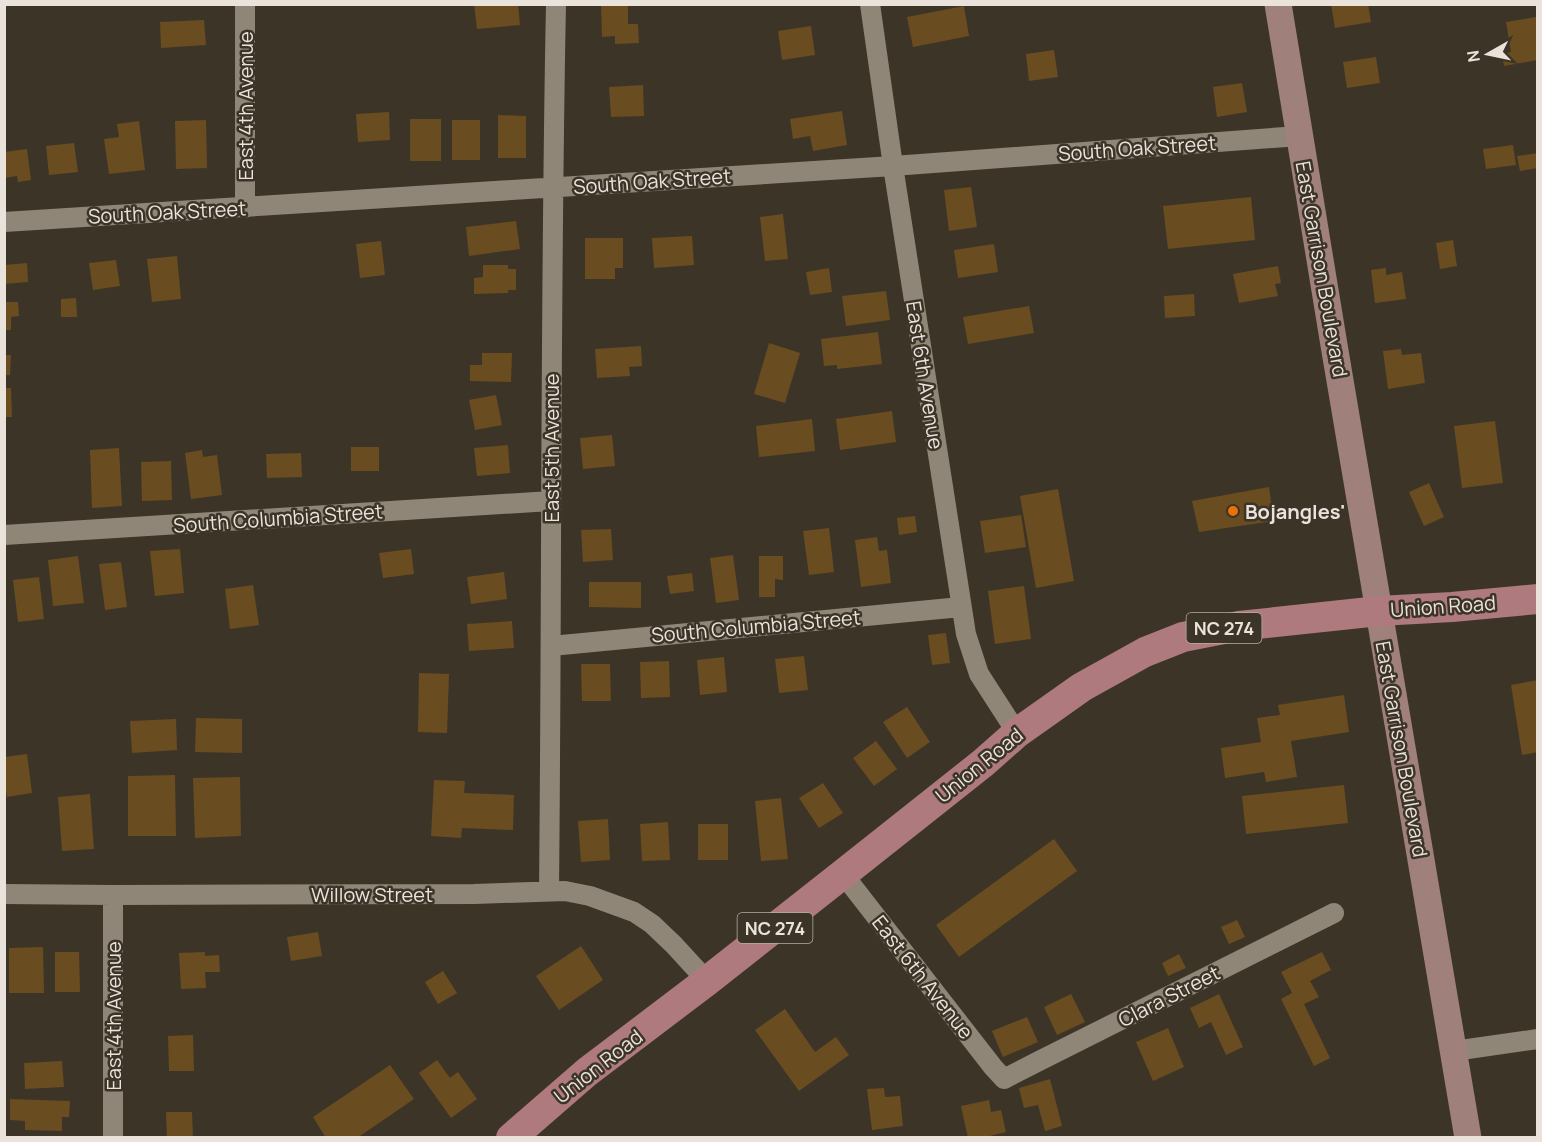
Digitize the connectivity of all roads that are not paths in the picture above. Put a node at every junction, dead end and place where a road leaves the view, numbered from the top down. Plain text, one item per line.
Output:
1 (245, 4) edge
2 (556, 4) edge
3 (870, 4) edge
4 (1278, 4) edge
5 (1299, 136) junction
6 (893, 166) junction
7 (552, 187) junction
8 (245, 208) junction
9 (4, 222) edge
10 (551, 501) junction
11 (4, 535) edge
12 (1538, 599) edge
13 (961, 607) junction
14 (1379, 611) junction
15 (551, 646) junction
16 (1017, 733) junction
17 (843, 874) junction
18 (549, 891) junction
19 (4, 894) edge
20 (113, 895) junction
21 (1334, 913) dead end
22 (707, 981) junction
23 (1538, 1039) edge
24 (1454, 1052) junction
25 (1004, 1079) joint
26 (114, 1137) edge
27 (511, 1137) edge
28 (1468, 1137) edge

1 - 8 street, East 4th Avenue
2 - 7 street, East 5th Avenue
3 - 6 street, East 6th Avenue
4 - 5 main road, East Garrison Boulevard
5 - 6 street, South Oak Street
5 - 14 main road, East Garrison Boulevard
6 - 7 street, South Oak Street
6 - 13 street, East 6th Avenue
7 - 8 street, South Oak Street
7 - 10 street, East 5th Avenue
8 - 9 street, South Oak Street
10 - 11 street, South Columbia Street
10 - 15 street, East 5th Avenue
12 - 14 main road, Union Road / NC 274
13 - 15 street, South Columbia Street
13 - 16 street, East 6th Avenue
14 - 16 main road, Union Road / NC 274
14 - 24 main road, East Garrison Boulevard
15 - 18 street, East 5th Avenue
16 - 17 main road, Union Road / NC 274
17 - 22 main road, Union Road / NC 274
17 - 25 street, East 6th Avenue
18 - 20 street, Willow Street
18 - 22 street, Willow Street
19 - 20 street, Willow Street
20 - 26 street, East 4th Avenue
21 - 25 street, Clara Street
22 - 27 main road, Union Road / NC 274
23 - 24 street
24 - 28 main road, East Garrison Boulevard

